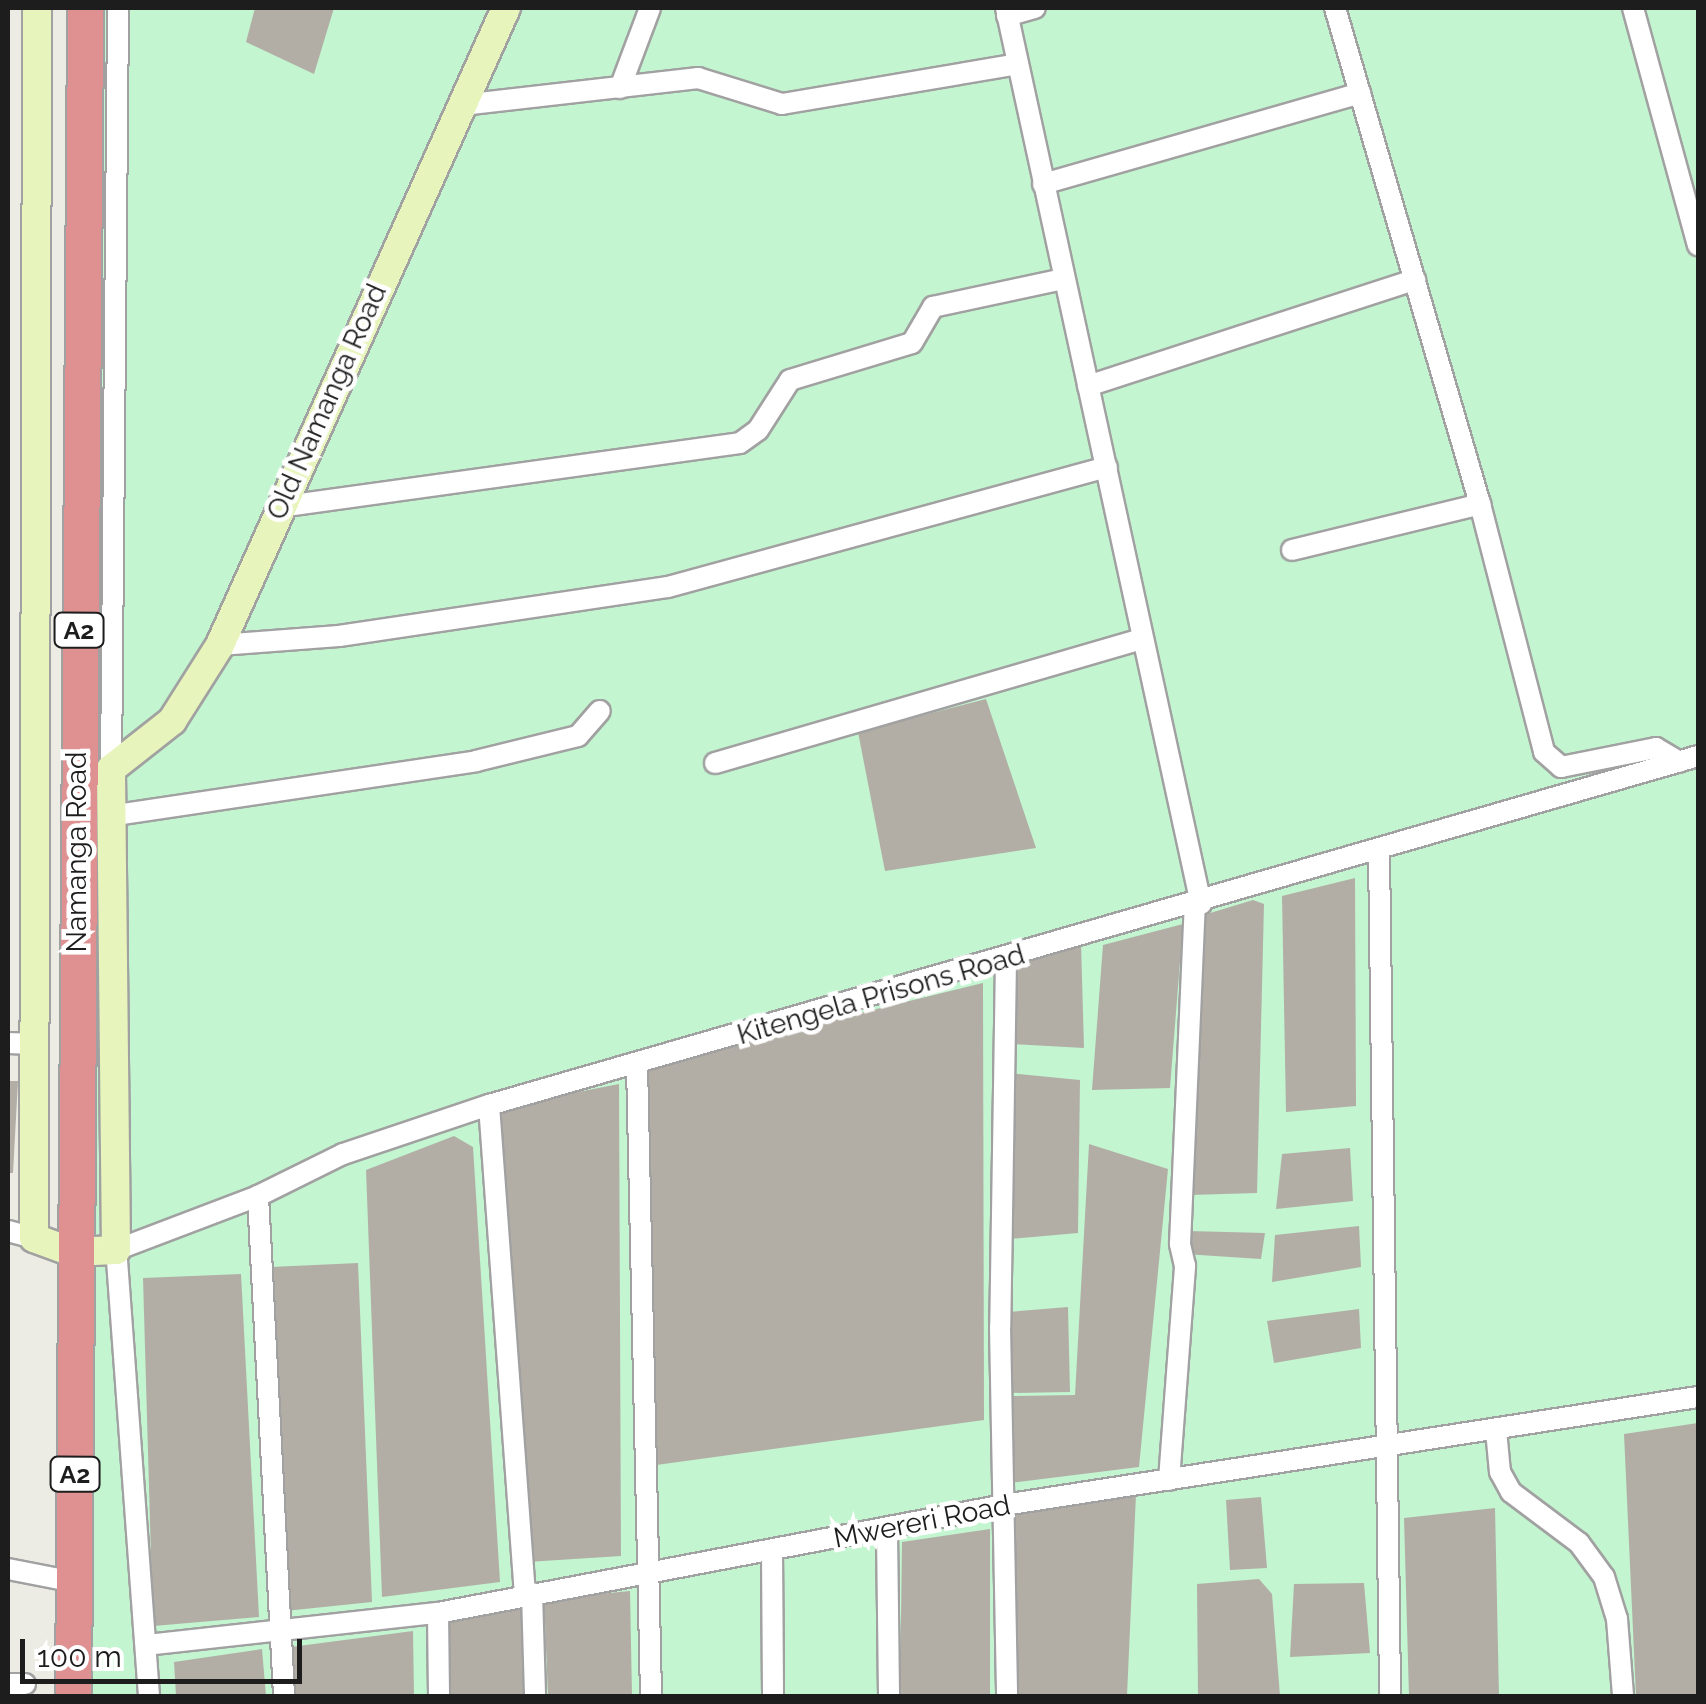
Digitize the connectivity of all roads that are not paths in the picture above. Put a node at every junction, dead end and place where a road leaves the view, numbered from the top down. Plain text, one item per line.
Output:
1 (36, 8) edge
2 (506, 8) edge
3 (650, 8) edge
4 (1035, 8) edge
5 (1334, 8) edge
6 (1633, 8) edge
7 (101, 11) edge
8 (1006, 12) edge
9 (1018, 64) junction
10 (620, 88) junction
11 (1360, 93) junction
12 (462, 105) junction
13 (1043, 184) junction
14 (1698, 245) edge
15 (1064, 279) junction
16 (1415, 280) junction
17 (117, 311) junction
18 (82, 316) junction
19 (1088, 386) junction
20 (1107, 466) junction
21 (1480, 504) junction
22 (279, 508) junction
23 (1292, 550) dead end
24 (1139, 640) junction
25 (220, 645) junction
26 (600, 711) dead end
27 (1689, 759) edge
28 (715, 763) dead end
29 (111, 770) junction
30 (110, 816) junction
31 (1378, 851) junction
32 (1198, 905) junction
33 (1006, 960) junction
34 (21, 1043) edge
35 (636, 1064) junction
36 (489, 1105) junction
37 (258, 1196) junction
38 (21, 1235) edge
39 (116, 1250) junction
40 (72, 1252) junction
41 (1698, 1397) edge
42 (1496, 1430) junction
43 (1387, 1448) junction
44 (1170, 1480) junction
45 (1004, 1505) junction
46 (887, 1531) junction
47 (772, 1550) junction
48 (8, 1569) edge
49 (648, 1569) junction
50 (75, 1582) junction
51 (528, 1594) junction
52 (438, 1613) junction
53 (281, 1628) junction
54 (146, 1645) junction
55 (73, 1696) edge
56 (149, 1696) edge
57 (284, 1696) edge
58 (439, 1696) edge
59 (535, 1696) edge
60 (650, 1696) edge
61 (774, 1696) edge
62 (889, 1696) edge
63 (1007, 1696) edge
64 (1390, 1696) edge
65 (1622, 1696) edge

1 - 34 street
2 - 12 street, Old Namanga Road
3 - 10 street
4 - 8 street
5 - 11 street
6 - 14 street
7 - 17 street
7 - 18 highway, Namanga Road / A2
8 - 9 street
9 - 10 street
9 - 13 street
10 - 12 street
11 - 13 street
11 - 16 street
12 - 22 street, Old Namanga Road
13 - 15 street
15 - 19 street
15 - 22 street
16 - 19 street
16 - 21 street
17 - 18 street
17 - 29 street
18 - 40 highway, Namanga Road / A2
19 - 20 street
20 - 24 street
20 - 25 street
21 - 23 street
21 - 27 street
22 - 25 street, Old Namanga Road
24 - 28 street
24 - 32 street
25 - 29 street, Old Namanga Road
26 - 30 street
27 - 31 street, Kitengela Prisons Road
29 - 30 street
30 - 39 street
31 - 32 street, Kitengela Prisons Road
31 - 43 street
32 - 33 street, Kitengela Prisons Road
32 - 44 street
33 - 35 street, Kitengela Prisons Road
33 - 45 street
34 - 38 street
35 - 36 street, Kitengela Prisons Road
35 - 49 street
36 - 37 street, Kitengela Prisons Road
36 - 51 street
37 - 39 street, Kitengela Prisons Road
37 - 53 street
38 - 40 street
39 - 40 street, Kitengela Prisons Road
39 - 54 street
40 - 50 highway, Namanga Road / A2
41 - 42 street, Mwereri Road
42 - 43 street, Mwereri Road
42 - 65 street
43 - 44 street, Mwereri Road
43 - 64 street
44 - 45 street, Mwereri Road
45 - 46 street, Mwereri Road
45 - 63 street
46 - 47 street, Mwereri Road
46 - 62 street
47 - 49 street, Mwereri Road
47 - 61 street
48 - 50 street
49 - 51 street, Mwereri Road
49 - 60 street
50 - 55 highway, Namanga Road / A2
51 - 52 street, Mwereri Road
51 - 59 street
52 - 53 street, Mwereri Road
52 - 58 street
53 - 54 street, Mwereri Road
53 - 57 street
54 - 56 street

